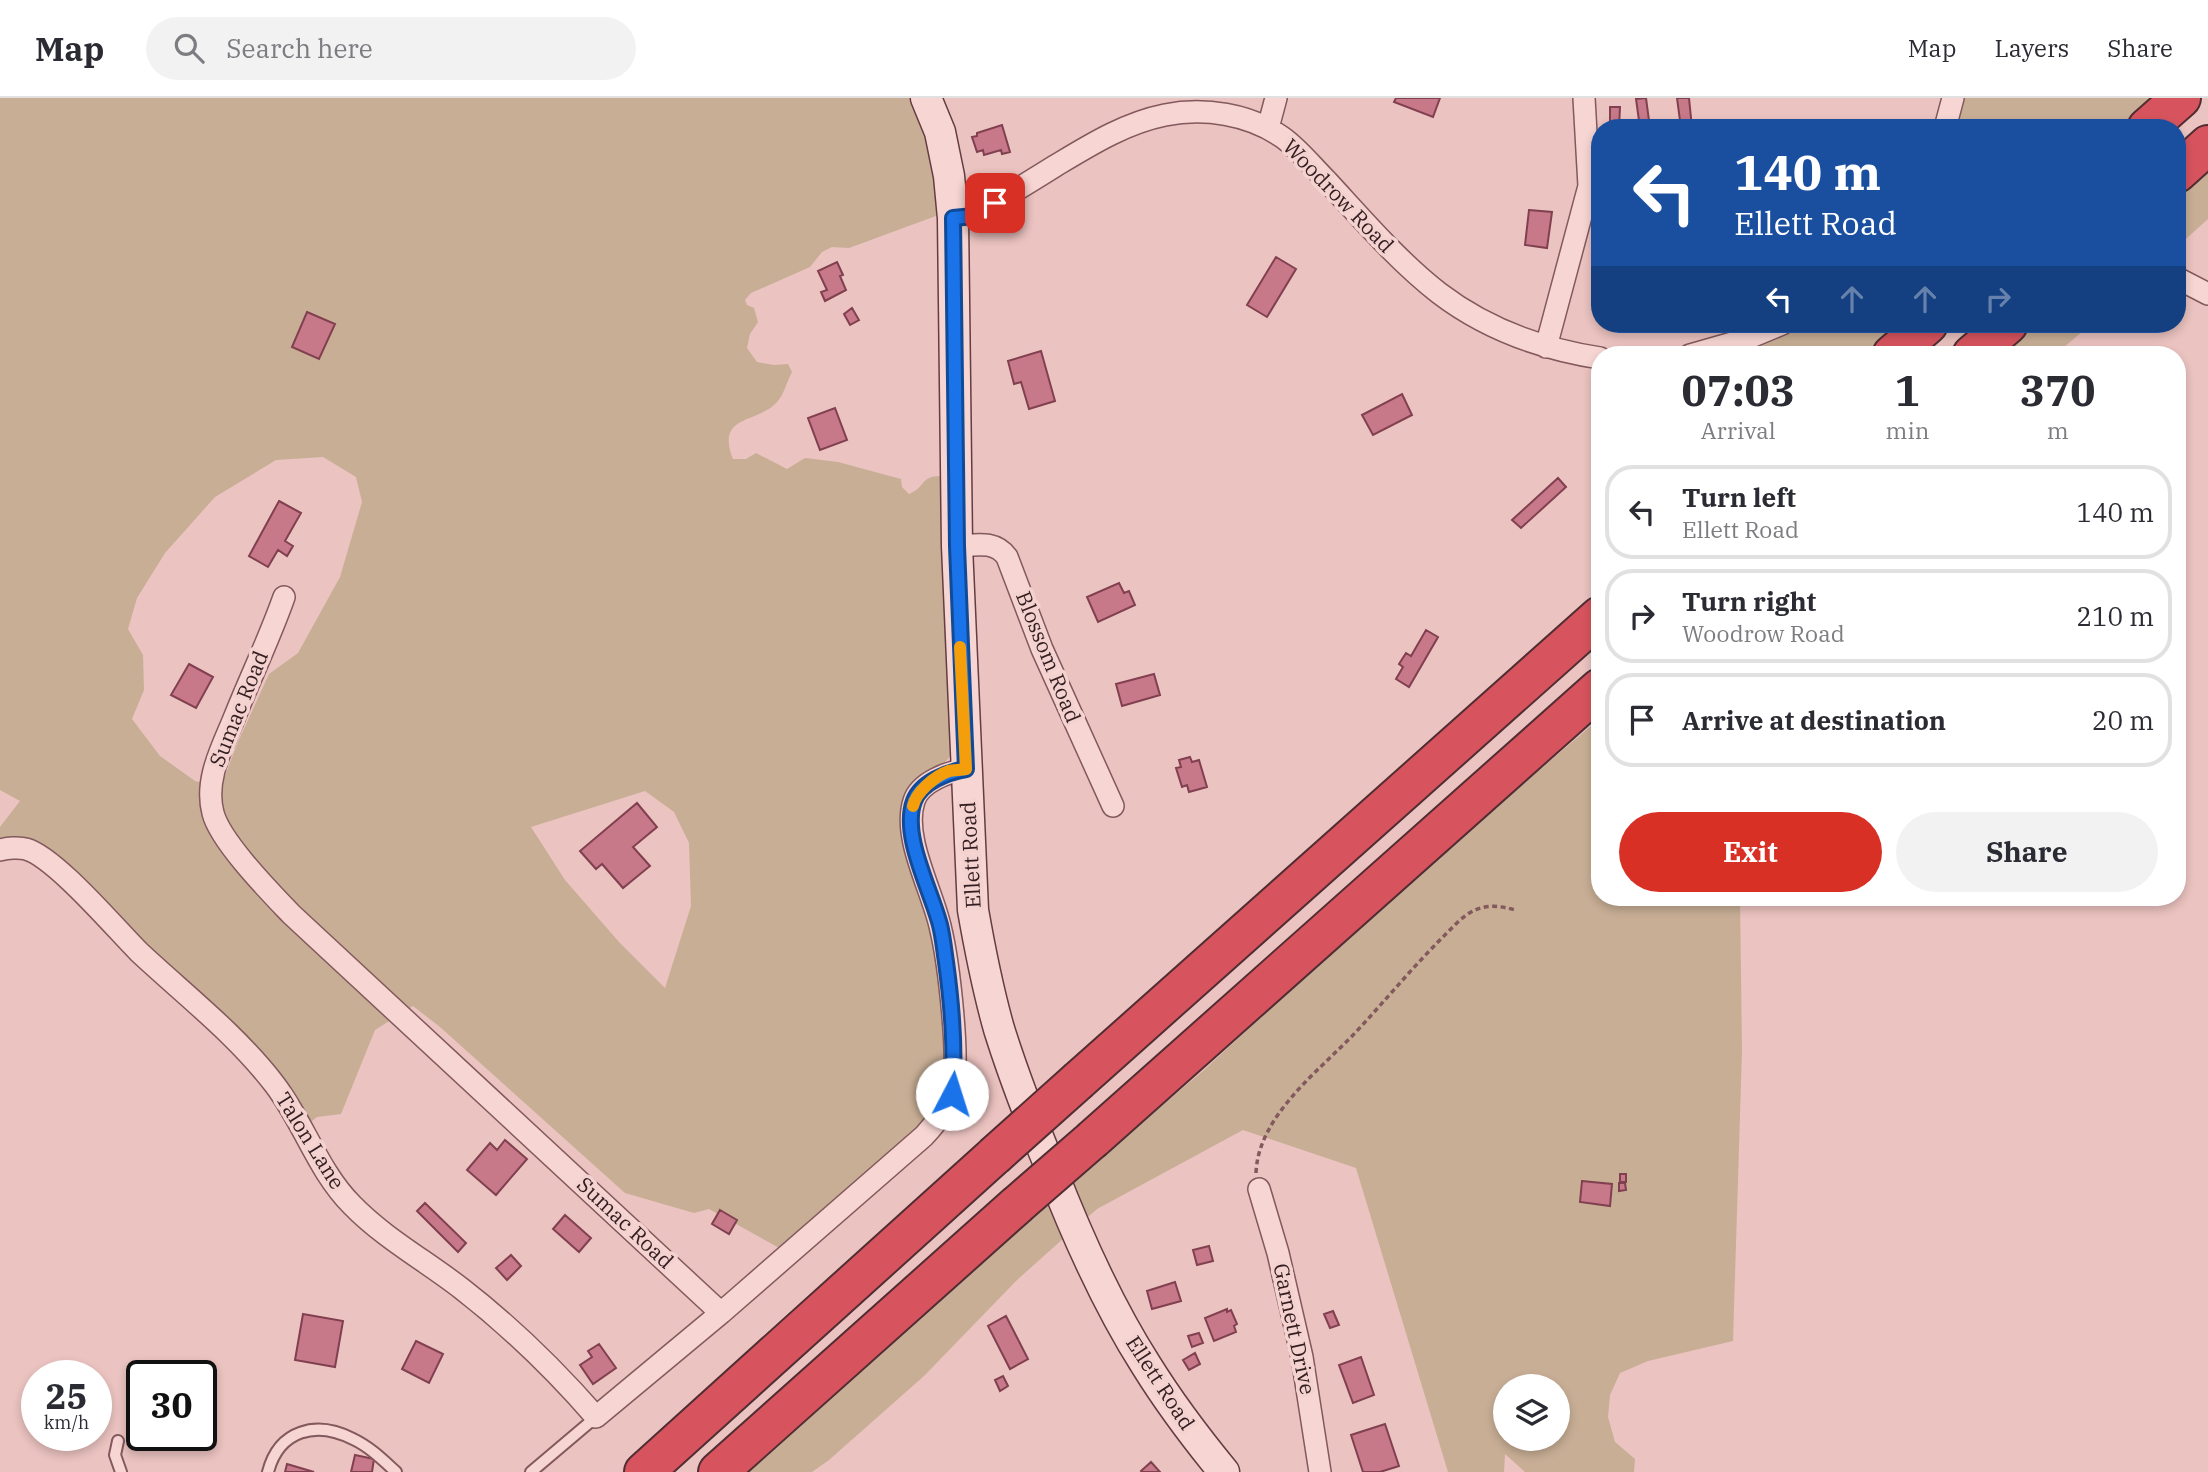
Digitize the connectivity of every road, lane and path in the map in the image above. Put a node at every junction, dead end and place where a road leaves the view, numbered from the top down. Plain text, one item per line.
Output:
1 (926, 98) edge
2 (1276, 98) edge
3 (1584, 98) edge
4 (1953, 98) edge
5 (2181, 98) edge
6 (1947, 119) edge
7 (2157, 119) edge
8 (1268, 128) junction
9 (2208, 145) edge
10 (2186, 165) edge
11 (953, 218) junction
12 (2186, 283) edge
13 (2208, 294) edge
14 (1760, 333) edge
15 (1918, 333) edge
16 (1998, 333) edge
17 (1722, 346) edge
18 (1902, 346) edge
19 (1982, 346) edge
20 (1546, 347) junction
21 (1591, 356) edge
22 (957, 546) junction
23 (284, 597) dead end
24 (1591, 624) edge
25 (1591, 696) edge
26 (966, 769) junction
27 (1113, 806) dead end
28 (0, 850) edge
29 (1515, 910) dead end
30 (1259, 1189) joint
31 (721, 1312) junction
32 (596, 1417) junction
33 (118, 1441) dead end
34 (121, 1472) edge
35 (268, 1472) edge
36 (396, 1472) edge
37 (531, 1472) edge
38 (644, 1472) edge
39 (718, 1472) edge
40 (1224, 1472) edge
41 (1320, 1472) edge

1 - 11 street, Ellett Road
2 - 8 street
3 - 20 street
4 - 6 street
5 - 7 highway
8 - 11 street, Woodrow Road
8 - 20 street, Woodrow Road
9 - 10 highway
11 - 22 street, Ellett Road
12 - 13 street
14 - 17 street
15 - 18 highway
16 - 19 highway
20 - 21 street, Woodrow Road
22 - 26 street, Ellett Road
22 - 27 street, Blossom Road
23 - 31 street, Sumac Road
24 - 38 highway, bridge
25 - 39 highway, bridge
26 - 31 street
26 - 40 street, Ellett Road
28 - 32 street, Talon Lane
29 - 30 path
30 - 41 street, Garnett Drive
31 - 32 street
32 - 37 lane
33 - 34 lane
35 - 36 lane

